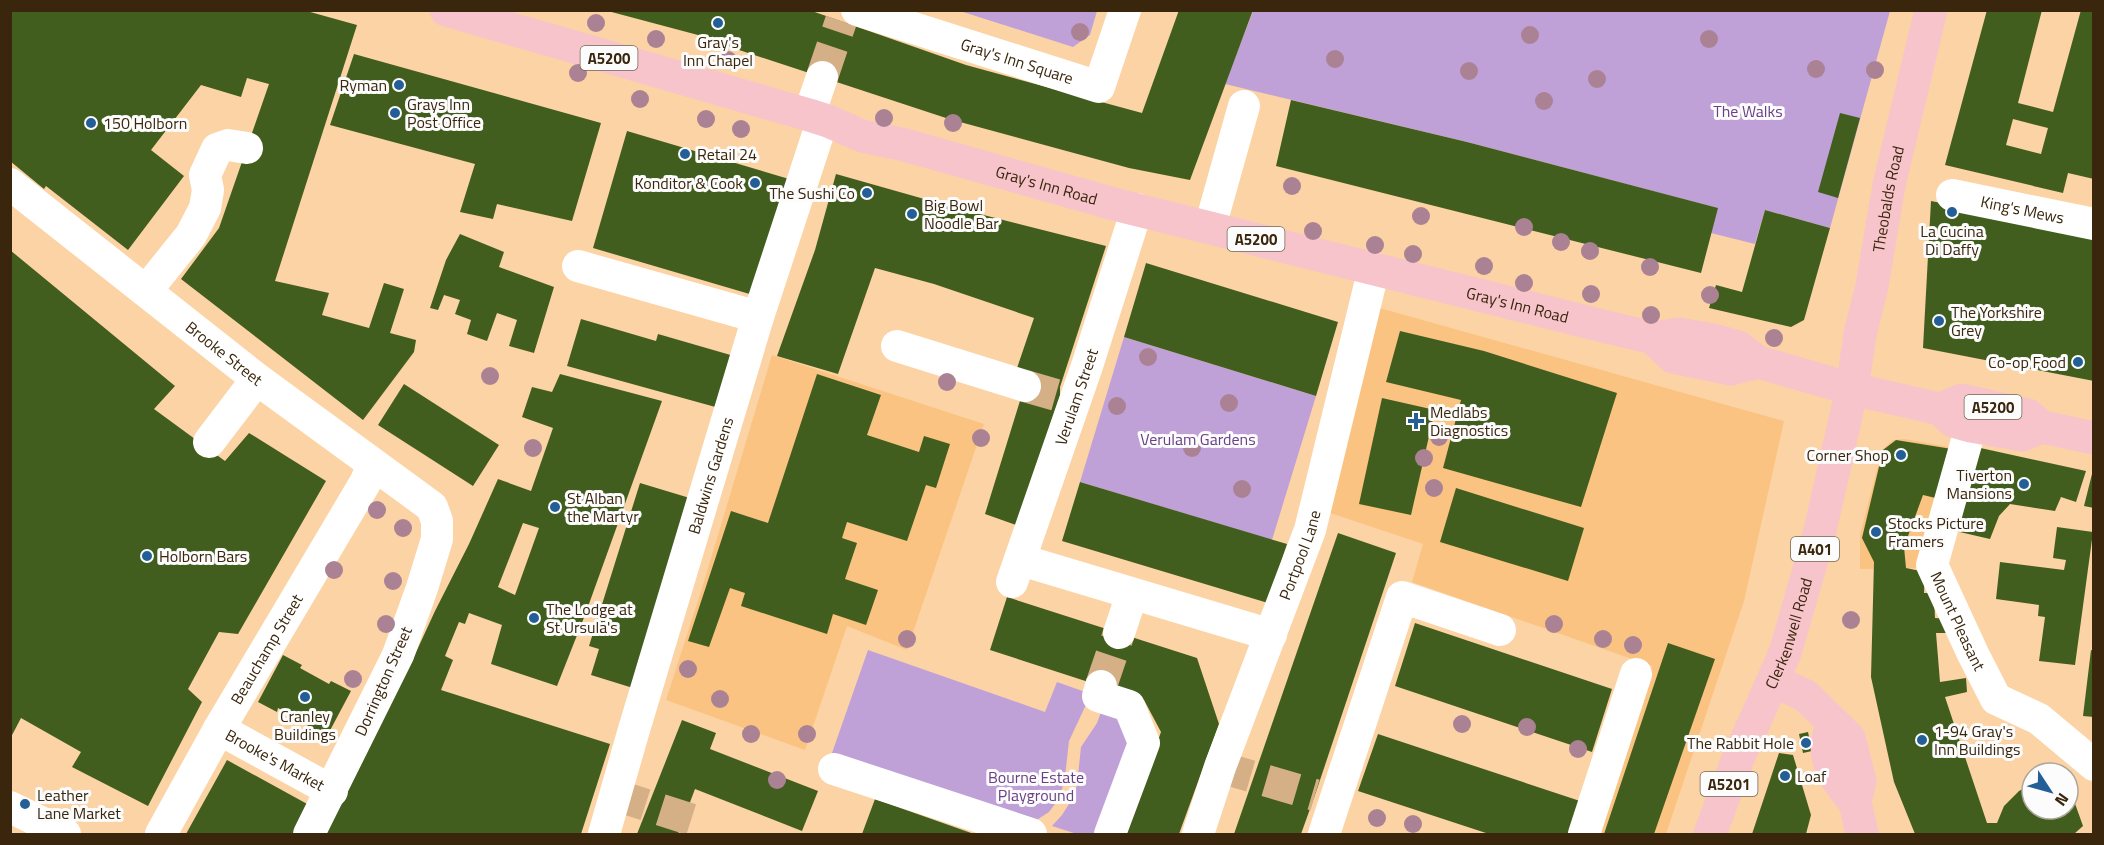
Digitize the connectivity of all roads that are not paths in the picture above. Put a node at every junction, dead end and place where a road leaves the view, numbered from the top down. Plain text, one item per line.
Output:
1 (446, 10) edge
2 (1125, 10) edge
3 (1931, 10) edge
4 (1952, 10) edge
5 (848, 14) edge
6 (822, 77) tunnel mouth
7 (1915, 78) junction
8 (1244, 106) dead end
9 (816, 117) junction
10 (247, 148) dead end
11 (10, 184) edge
12 (1952, 195) dead end
13 (1137, 209) junction
14 (2094, 224) edge
15 (1210, 227) junction
16 (578, 266) dead end
17 (1374, 268) junction
18 (146, 291) junction
19 (758, 317) junction
20 (897, 346) dead end
21 (257, 379) junction
22 (1025, 386) tunnel mouth
23 (1852, 389) junction
24 (1940, 409) junction
25 (1971, 426) junction
26 (2042, 427) junction
27 (2094, 438) edge
28 (210, 442) dead end
29 (373, 465) junction
30 (437, 521) joint
31 (1132, 594) junction
32 (1500, 630) dead end
33 (1119, 633) tunnel mouth
34 (1271, 635) junction
35 (1636, 674) dead end
36 (1774, 681) junction
37 (1101, 686) dead end
38 (219, 729) junction
39 (2094, 765) edge
40 (834, 769) dead end
41 (332, 791) junction
42 (10, 807) edge
43 (1333, 811) edge
44 (65, 834) edge
45 (161, 834) edge
46 (309, 834) edge
47 (604, 834) edge
48 (1031, 834) edge
49 (1110, 834) edge
50 (1198, 834) edge
51 (1584, 834) edge
52 (1710, 834) edge
53 (1862, 834) edge

1 - 9 main road, Gray's Inn Road / A5200
2 - 5 street, Gray's Inn Square
3 - 7 main road, Theobalds Road / A401
4 - 7 main road
6 - 9 street, Baldwins Gardens
7 - 23 main road, Theobalds Road / A401
8 - 15 street
9 - 13 main road, Gray's Inn Road / A5200
9 - 19 street, Baldwins Gardens
10 - 18 street
11 - 18 street, Brooke Street
12 - 14 street, King's Mews
13 - 15 main road, Gray's Inn Road / A5200
13 - 31 street, Verulam Street
15 - 17 main road, Gray's Inn Road / A5200
16 - 19 street
17 - 23 main road, Gray's Inn Road / A5200
17 - 34 street, Portpool Lane
18 - 21 street, Brooke Street
19 - 47 street, Baldwins Gardens
20 - 22 street
21 - 28 street
21 - 29 street, Brooke Street
23 - 24 main road, Gray's Inn Road / A5200
23 - 36 main road, Clerkenwell Road / A401
24 - 25 main road, Gray's Inn Road / A5200
24 - 26 main road, Gray's Inn Road / A5200
25 - 26 main road, Gray's Inn Road / A5200
25 - 39 street, Mount Pleasant
26 - 27 main road, Gray's Inn Road / A5200
29 - 30 street, Brooke Street
29 - 38 street, Beauchamp Street
30 - 41 street, Dorrington Street
31 - 33 street
31 - 34 street
32 - 43 street
34 - 50 street, Portpool Lane
35 - 51 street
36 - 52 main road, Clerkenwell Road / A5201
36 - 53 main road
37 - 49 street
38 - 41 street, Brooke's Market
38 - 45 street, Beauchamp Street
40 - 48 street
41 - 46 street, Dorrington Street
42 - 44 street

